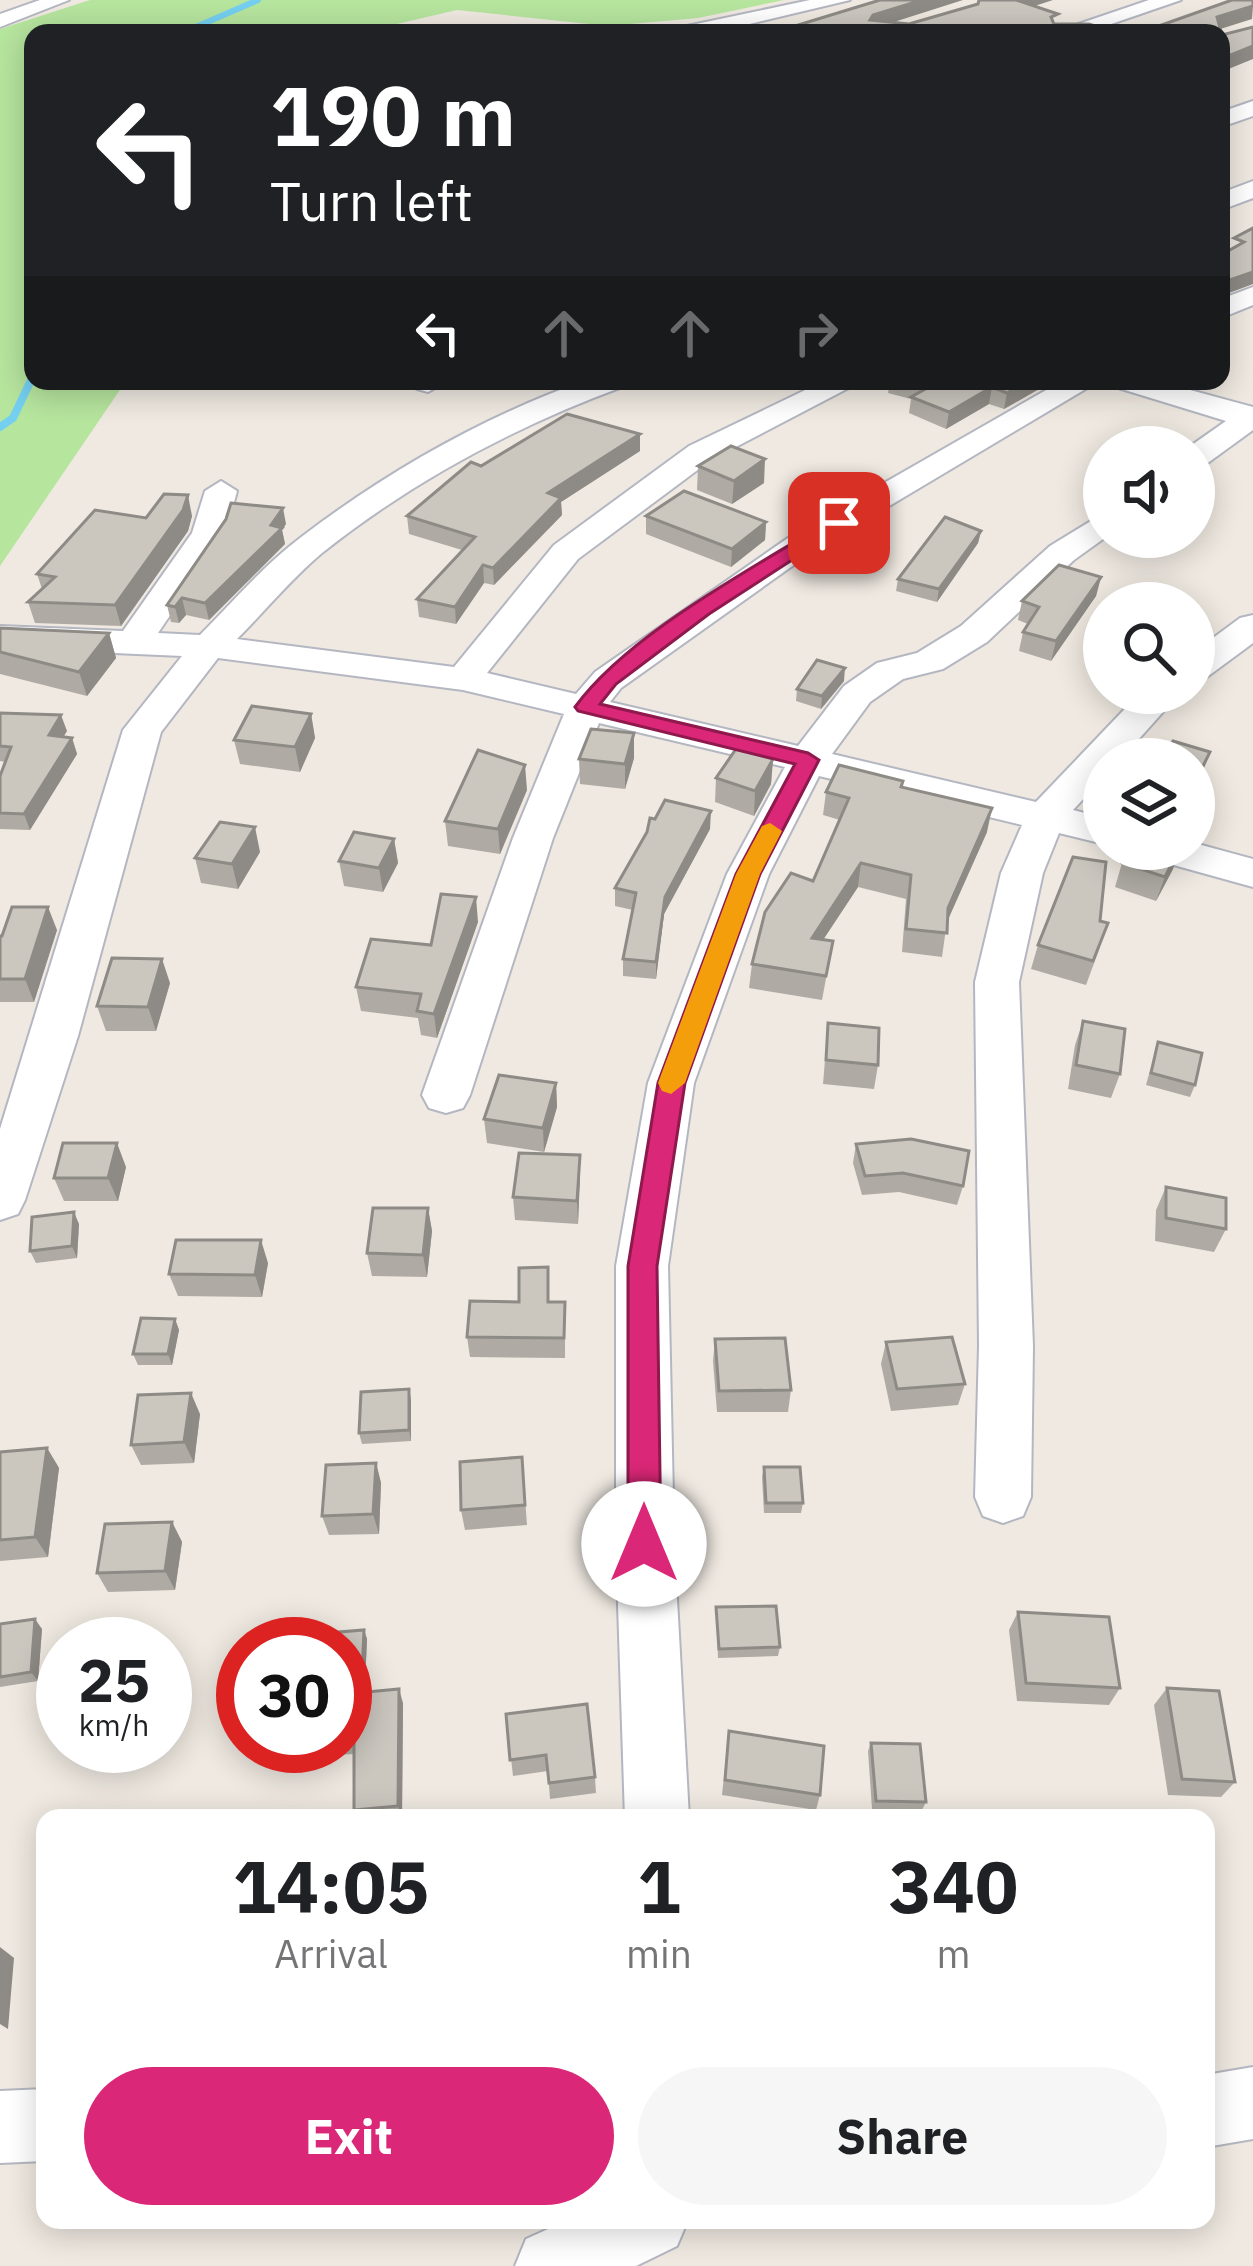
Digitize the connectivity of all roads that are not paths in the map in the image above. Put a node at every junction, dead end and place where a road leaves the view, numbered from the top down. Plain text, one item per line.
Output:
1 (59, 0) edge
2 (840, 0) edge
3 (1171, 0) edge
4 (0, 21) edge
5 (725, 24) edge
6 (1092, 24) edge
7 (587, 390) edge
8 (829, 390) edge
9 (1068, 390) edge
10 (1156, 390) edge
11 (1252, 417) edge
12 (1215, 443) edge
13 (221, 491) dead end
14 (1083, 538) edge
15 (1253, 626) edge
16 (0, 638) edge
17 (132, 645) junction
18 (209, 646) junction
19 (1215, 654) edge
20 (463, 679) junction
21 (586, 707) junction
22 (1141, 714) edge
23 (808, 760) junction
24 (1046, 815) junction
25 (1083, 825) edge
26 (1215, 862) edge
27 (1253, 873) edge
28 (446, 1095) dead end
29 (0, 1200) edge
30 (1003, 1497) dead end
31 (657, 1809) edge
32 (1253, 2104) edge
33 (1215, 2110) edge
34 (36, 2125) edge
35 (0, 2127) edge

1 - 4 street
2 - 5 street
3 - 6 street
7 - 18 street
8 - 20 street
9 - 21 street
10 - 11 street
11 - 12 street
13 - 17 street
14 - 23 street
15 - 19 street
16 - 17 street
17 - 18 street
18 - 20 street
18 - 29 street
20 - 21 street
21 - 23 street
21 - 28 street
22 - 24 street
23 - 24 street
23 - 31 street
24 - 25 street
24 - 30 street
26 - 27 street
32 - 33 street
34 - 35 street

